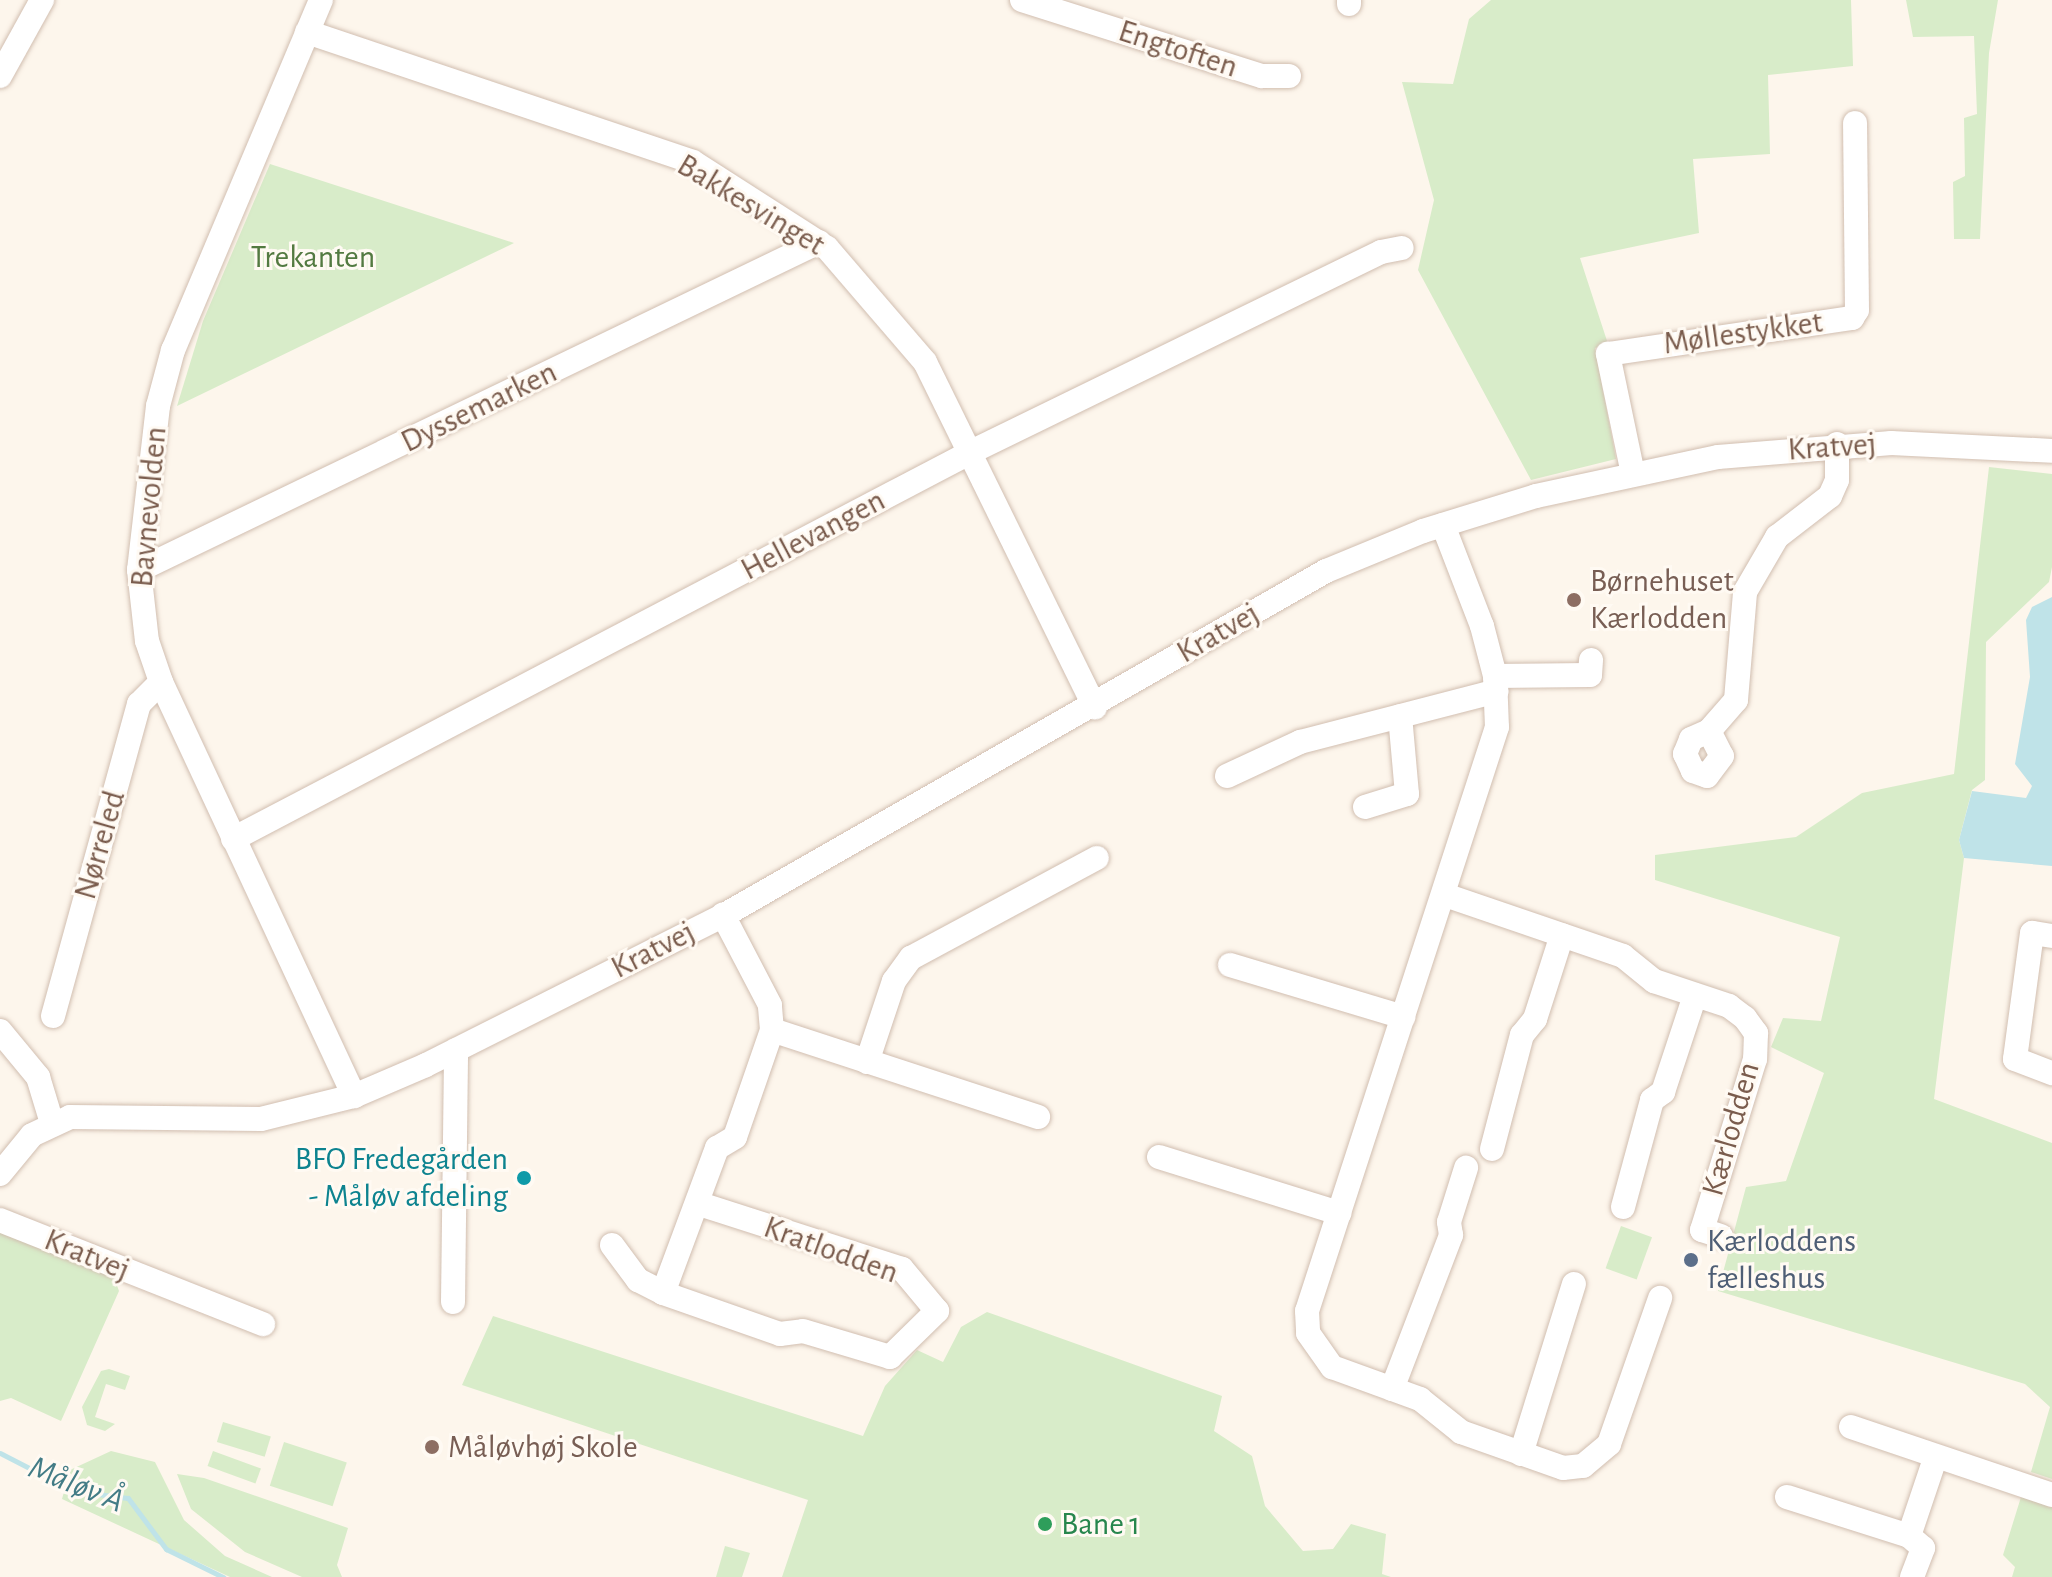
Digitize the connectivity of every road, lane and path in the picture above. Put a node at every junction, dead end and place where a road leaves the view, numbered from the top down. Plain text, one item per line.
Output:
1 (42, 0) edge
2 (321, 0) edge
3 (1022, 0) edge
4 (307, 32) junction
5 (0, 76) edge
6 (1289, 76) dead end
7 (1855, 123) dead end
8 (819, 242) junction
9 (1402, 248) dead end
10 (1837, 444) junction
11 (973, 451) junction
12 (2052, 451) edge
13 (1633, 474) junction
14 (1443, 525) junction
15 (139, 570) junction
16 (1591, 660) dead end
17 (161, 682) junction
18 (1496, 683) junction
19 (1095, 707) junction
20 (1400, 716) junction
21 (1709, 731) dead end
22 (1227, 776) dead end
23 (1365, 807) dead end
24 (233, 839) junction
25 (1097, 858) dead end
26 (1445, 895) junction
27 (723, 915) junction
28 (1562, 935) junction
29 (2052, 936) edge
30 (1230, 965) dead end
31 (1695, 995) junction
32 (53, 1016) dead end
33 (1403, 1017) junction
34 (772, 1030) junction
35 (0, 1031) edge
36 (456, 1050) junction
37 (867, 1062) junction
38 (2052, 1073) edge
39 (354, 1096) junction
40 (1038, 1117) dead end
41 (52, 1123) junction
42 (1492, 1149) dead end
43 (1159, 1157) dead end
44 (1466, 1168) dead end
45 (0, 1174) edge
46 (697, 1203) junction
47 (1623, 1207) dead end
48 (1339, 1213) junction
49 (0, 1220) edge
50 (1721, 1236) dead end
51 (612, 1245) dead end
52 (1574, 1284) dead end
53 (663, 1293) junction
54 (1660, 1298) dead end
55 (453, 1302) dead end
56 (263, 1324) dead end
57 (1392, 1389) junction
58 (1851, 1427) dead end
59 (1521, 1454) junction
60 (1936, 1456) junction
61 (2052, 1495) edge
62 (1787, 1497) dead end
63 (1909, 1536) junction
64 (1912, 1577) edge

1 - 5 street
2 - 4 street, Bavnevolden
3 - 6 street, Engtoften
4 - 8 street, Bakkesvinget
4 - 15 street, Bavnevolden
7 - 13 street, Møllestykket
8 - 11 street, Bakkesvinget
8 - 15 street, Dyssemarken
9 - 11 street, Hellevangen
10 - 12 street, Kratvej
10 - 13 street, Kratvej
10 - 21 street
11 - 19 street, Bakkesvinget
11 - 24 street, Hellevangen
13 - 14 street, Kratvej
14 - 18 street
14 - 19 street, Kratvej
15 - 17 street, Bavnevolden
16 - 18 street
17 - 24 street, Bavnevolden
17 - 32 street, Nørreled
18 - 20 street
18 - 26 street
19 - 27 street, Kratvej
20 - 22 street
20 - 23 street
24 - 39 street, Bavnevolden
25 - 37 street
26 - 28 street, Kærlodden
26 - 33 street
27 - 34 street
27 - 36 street, Kratvej
28 - 31 street, Kærlodden
28 - 42 street
29 - 38 street
30 - 33 street
31 - 47 street
31 - 50 street, Kærlodden
33 - 48 street
34 - 37 street
34 - 46 street
35 - 41 street
36 - 39 street, Kratvej
36 - 55 street
37 - 40 street
39 - 41 street, Kratvej
41 - 45 street, Kratvej
43 - 48 street
44 - 57 street
46 - 53 street
46 - 53 street, Kratlodden
48 - 57 street
49 - 56 street, Kratvej
51 - 53 street, Kratlodden
52 - 59 street
54 - 59 street
57 - 59 street
58 - 60 street
60 - 61 street
60 - 63 street
62 - 63 street
63 - 64 street

